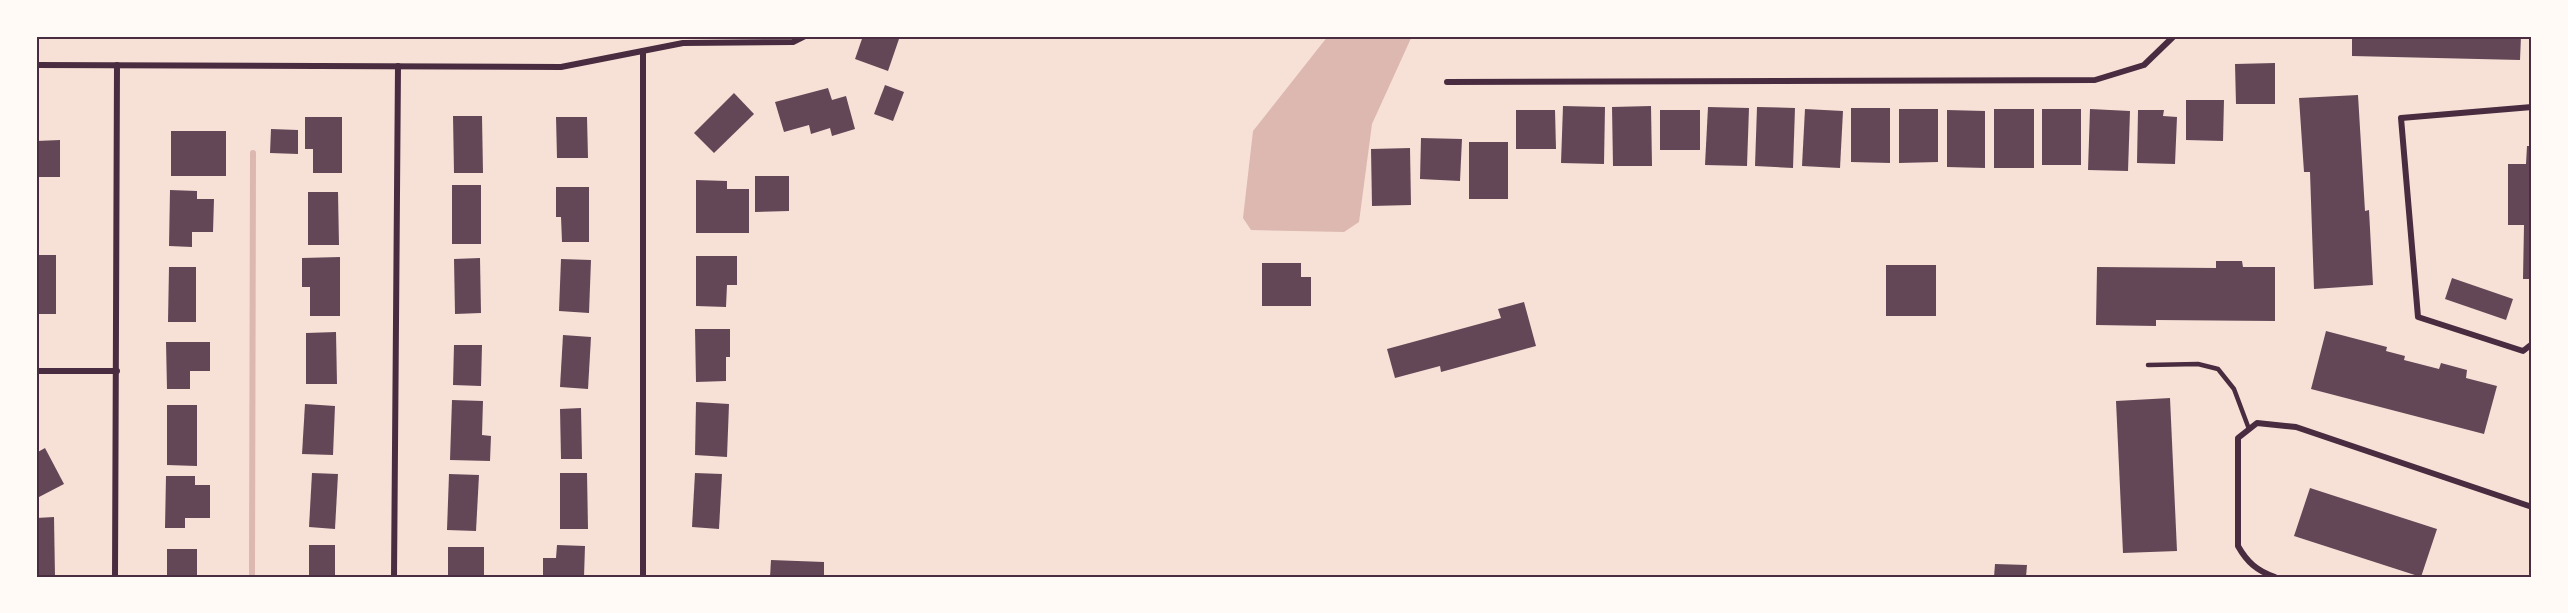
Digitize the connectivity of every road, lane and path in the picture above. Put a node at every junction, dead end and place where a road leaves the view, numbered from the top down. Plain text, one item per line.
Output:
1 (805, 36) edge
2 (2174, 36) edge
3 (643, 51) junction
4 (36, 65) edge
5 (117, 65) junction
6 (398, 66) junction
7 (1448, 82) dead end
8 (2532, 107) edge
9 (2532, 344) edge
10 (2148, 365) dead end
11 (36, 371) edge
12 (117, 371) junction
13 (2249, 429) junction
14 (2532, 507) edge
15 (115, 577) edge
16 (394, 577) edge
17 (643, 577) edge
18 (2275, 577) edge

1 - 3 street
2 - 7 street
3 - 6 street
3 - 17 street
4 - 5 street
5 - 6 street
5 - 12 street
6 - 16 street
8 - 9 street
10 - 13 lane
11 - 12 street
12 - 15 street
13 - 14 street
13 - 18 street

